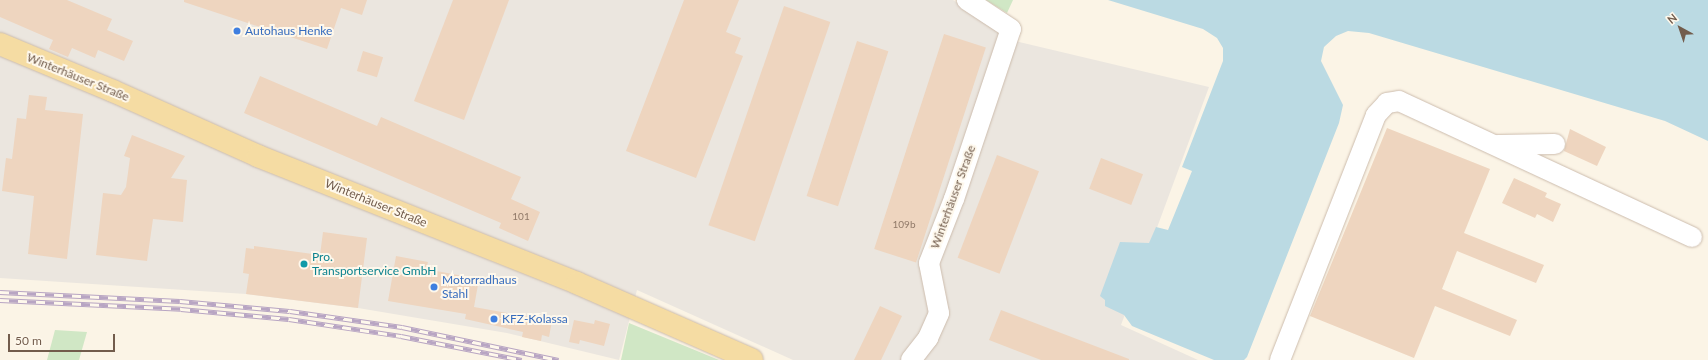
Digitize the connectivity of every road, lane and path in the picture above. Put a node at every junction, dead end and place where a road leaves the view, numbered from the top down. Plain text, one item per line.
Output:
1 (967, 0) edge
2 (0, 44) edge
3 (1555, 144) dead end
4 (1495, 146) junction
5 (1692, 236) dead end
6 (752, 360) edge
7 (911, 360) edge
8 (1280, 360) edge

1 - 7 street, Winterhäuser Straße
2 - 6 main road, Winterhäuser Straße
3 - 4 street
4 - 5 street
4 - 8 street

